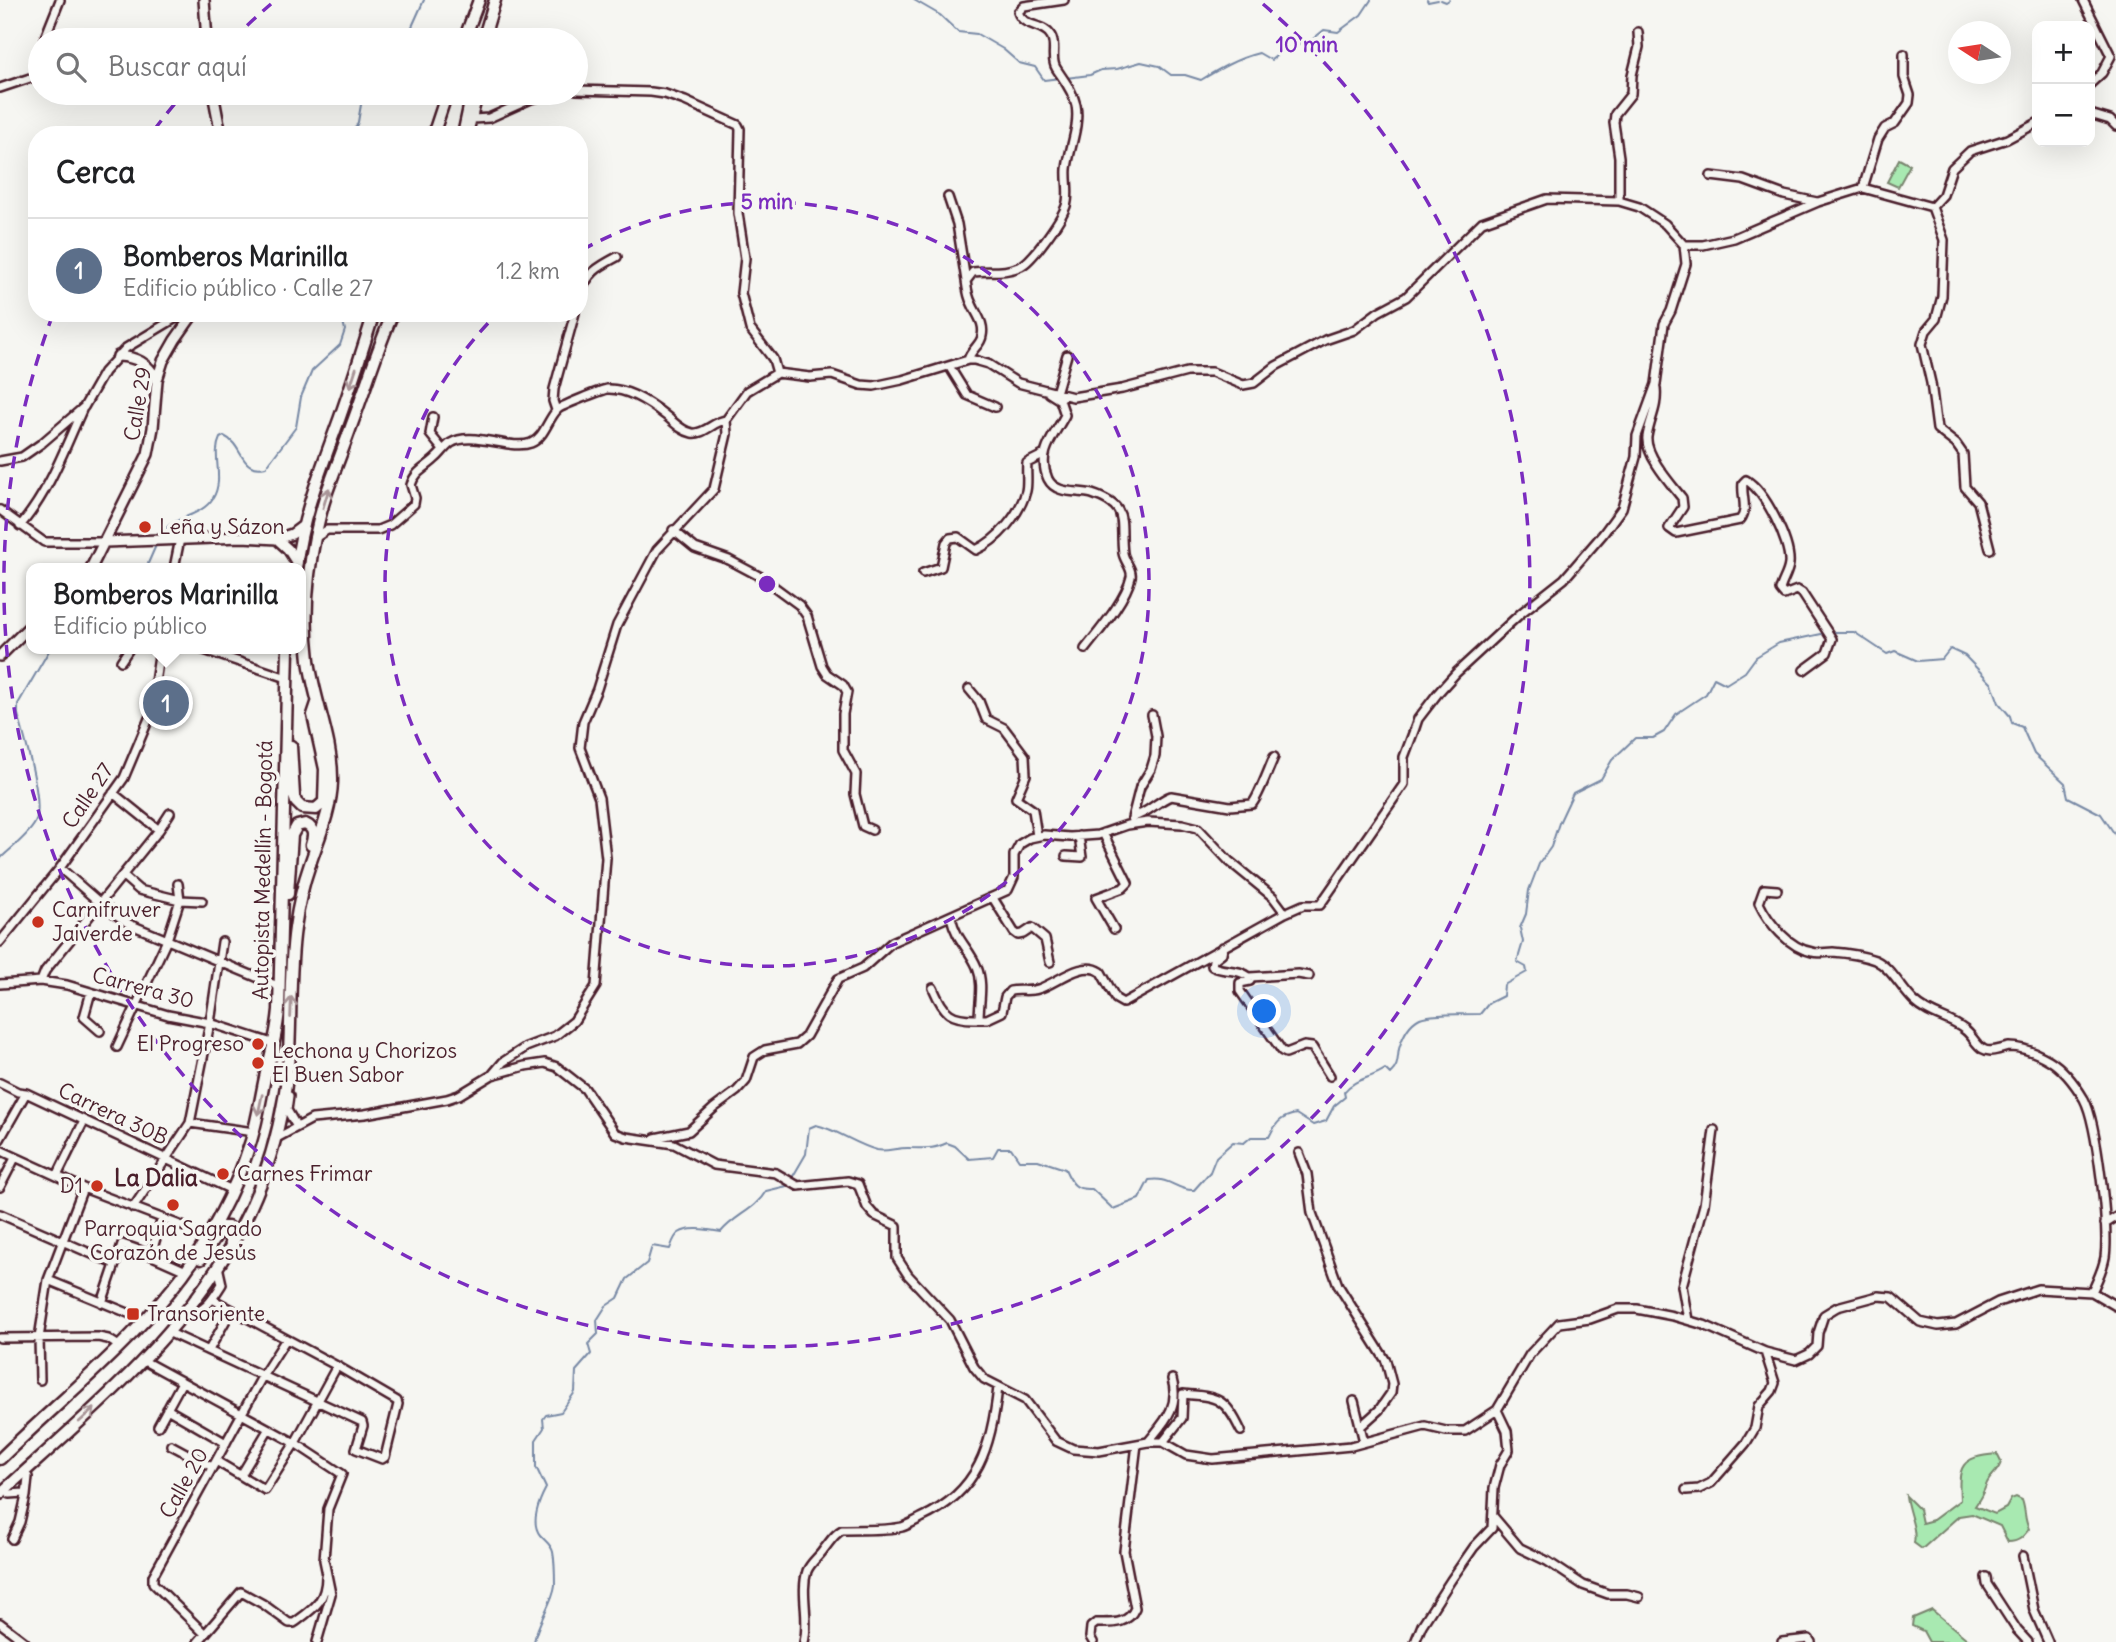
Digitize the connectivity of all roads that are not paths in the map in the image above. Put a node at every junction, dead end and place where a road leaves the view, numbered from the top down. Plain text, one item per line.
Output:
1 (60, 0) edge
2 (204, 0) edge
3 (478, 0) edge
4 (495, 0) edge
5 (1064, 0) edge
6 (2083, 0) edge
7 (49, 28) edge
8 (206, 28) edge
9 (468, 28) edge
10 (487, 28) edge
11 (1638, 32) dead end
12 (1904, 54) dead end
13 (2114, 55) edge
14 (28, 79) edge
15 (2095, 79) edge
16 (0, 88) edge
17 (588, 90) edge
18 (215, 105) edge
19 (443, 105) edge
20 (469, 105) edge
21 (476, 105) edge
22 (518, 105) edge
23 (2095, 116) edge
24 (473, 119) junction
25 (219, 126) edge
26 (436, 126) edge
27 (465, 126) edge
28 (471, 126) edge
29 (2032, 126) edge
30 (2116, 126) edge
31 (1711, 176) dead end
32 (1863, 188) junction
33 (948, 197) dead end
34 (1619, 201) junction
35 (1818, 202) junction
36 (1932, 207) junction
37 (1684, 245) junction
38 (617, 257) dead end
39 (588, 277) edge
40 (965, 281) junction
41 (168, 322) edge
42 (188, 322) edge
43 (371, 322) edge
44 (389, 322) edge
45 (573, 322) edge
46 (1067, 355) dead end
47 (118, 356) junction
48 (968, 360) junction
49 (948, 366) junction
50 (776, 373) junction
51 (157, 380) junction
52 (1656, 384) junction
53 (1044, 390) junction
54 (1056, 393) junction
55 (84, 407) junction
56 (995, 407) dead end
57 (556, 410) junction
58 (433, 417) dead end
59 (726, 419) junction
60 (443, 450) junction
61 (1045, 454) junction
62 (0, 461) edge
63 (0, 510) edge
64 (20, 526) junction
65 (304, 526) junction
66 (673, 530) junction
67 (315, 537) junction
68 (180, 539) junction
69 (277, 539) junction
70 (105, 542) junction
71 (1990, 549) dead end
72 (94, 563) edge
73 (175, 563) edge
74 (295, 563) edge
75 (298, 563) edge
76 (923, 573) dead end
77 (26, 630) edge
78 (1085, 649) dead end
79 (126, 654) edge
80 (159, 654) edge
81 (216, 654) edge
82 (288, 654) edge
83 (0, 656) edge
84 (121, 661) dead end
85 (1804, 670) dead end
86 (287, 678) junction
87 (969, 689) dead end
88 (317, 703) junction
89 (1152, 715) dead end
90 (286, 733) junction
91 (1274, 757) dead end
92 (113, 793) junction
93 (170, 813) dead end
94 (1133, 817) junction
95 (1127, 825) junction
96 (159, 830) junction
97 (872, 830) dead end
98 (1103, 833) junction
99 (1037, 836) junction
100 (1080, 836) junction
101 (1066, 856) dead end
102 (60, 868) junction
103 (123, 876) junction
104 (178, 884) dead end
105 (1777, 890) dead end
106 (993, 898) junction
107 (180, 900) junction
108 (202, 901) dead end
109 (100, 903) junction
110 (299, 907) junction
111 (1285, 913) junction
112 (281, 916) junction
113 (951, 917) junction
114 (1114, 929) dead end
115 (167, 940) junction
116 (0, 942) edge
117 (222, 942) dead end
118 (1223, 947) junction
119 (219, 961) junction
120 (1050, 962) dead end
121 (1309, 976) dead end
122 (1250, 977) junction
123 (41, 981) junction
124 (0, 984) edge
125 (280, 987) junction
126 (933, 988) dead end
127 (91, 992) junction
128 (136, 1006) junction
129 (979, 1019) junction
130 (210, 1023) junction
131 (100, 1031) dead end
132 (275, 1044) junction
133 (117, 1047) dead end
134 (290, 1059) junction
135 (492, 1075) junction
136 (1330, 1076) dead end
137 (0, 1083) edge
138 (26, 1093) junction
139 (84, 1121) junction
140 (190, 1122) junction
141 (297, 1127) junction
142 (1714, 1130) dead end
143 (254, 1132) junction
144 (0, 1139) edge
145 (275, 1139) junction
146 (648, 1139) junction
147 (0, 1150) edge
148 (1298, 1153) dead end
149 (15, 1158) junction
150 (166, 1158) junction
151 (57, 1177) junction
152 (0, 1186) edge
153 (83, 1188) junction
154 (232, 1190) junction
155 (133, 1208) junction
156 (0, 1214) edge
157 (2116, 1217) edge
158 (162, 1218) junction
159 (2105, 1224) junction
160 (62, 1240) junction
161 (204, 1240) junction
162 (151, 1255) junction
163 (115, 1264) junction
164 (218, 1266) junction
165 (183, 1275) junction
166 (48, 1280) junction
167 (2092, 1292) junction
168 (212, 1299) junction
169 (194, 1301) junction
170 (102, 1303) junction
171 (2116, 1306) edge
172 (231, 1311) junction
173 (186, 1313) junction
174 (145, 1320) junction
175 (1688, 1320) junction
176 (170, 1333) junction
177 (0, 1338) edge
178 (39, 1338) junction
179 (286, 1339) junction
180 (119, 1346) junction
181 (209, 1350) junction
182 (1765, 1352) junction
183 (144, 1361) junction
184 (337, 1366) junction
185 (263, 1375) junction
186 (1172, 1379) dead end
187 (40, 1380) dead end
188 (182, 1382) junction
189 (998, 1387) junction
190 (318, 1400) junction
191 (1354, 1401) dead end
192 (167, 1409) junction
193 (1497, 1410) junction
194 (241, 1415) junction
195 (158, 1426) dead end
196 (1360, 1426) junction
197 (268, 1430) junction
198 (1241, 1431) dead end
199 (1148, 1442) junction
200 (1163, 1442) junction
201 (1364, 1442) junction
202 (226, 1443) junction
203 (295, 1443) junction
204 (54, 1444) junction
205 (1137, 1444) junction
206 (171, 1445) dead end
207 (2, 1458) edge
208 (214, 1464) junction
209 (241, 1475) junction
210 (28, 1477) dead end
211 (0, 1487) edge
212 (1686, 1490) dead end
213 (5, 1494) edge
214 (26, 1496) junction
215 (1493, 1516) junction
216 (12, 1539) dead end
217 (2023, 1556) dead end
218 (326, 1569) junction
219 (1986, 1577) dead end
220 (1639, 1597) dead end
221 (0, 1623) edge
222 (205, 1634) junction
223 (1415, 1641) edge
224 (25, 1642) edge
225 (198, 1642) edge
226 (317, 1642) edge
227 (804, 1642) edge
228 (1093, 1642) edge
229 (1782, 1642) edge
230 (1811, 1642) edge
231 (2028, 1642) edge
232 (2048, 1642) edge

1 - 7 street
2 - 8 main road
3 - 9 highway
4 - 10 highway
5 - 40 street
6 - 13 street
11 - 34 street
12 - 32 street
13 - 15 street
14 - 16 street
17 - 50 street
18 - 25 main road
19 - 26 highway
20 - 27 highway
21 - 24 street
22 - 24 street
23 - 30 street
24 - 28 street
29 - 36 street
31 - 35 street
32 - 35 street
32 - 36 street
33 - 40 street
34 - 37 street
34 - 54 street
35 - 37 street
36 - 71 street
37 - 52 street
38 - 39 street
40 - 48 street
41 - 47 street
42 - 51 main road, Calle 29
43 -> 65 highway
67 -> 44 highway, Autopista Medellín - Bogotá
45 - 57 street
46 - 54 street
47 - 51 main road
47 - 55 street
48 - 49 street
48 - 53 street
49 - 50 street
49 - 56 street
50 - 59 street
51 - 70 main road, Calle 29
52 - 85 street
52 - 111 street
53 - 54 street
53 - 61 street
55 - 62 street
55 - 64 street
57 - 59 street
57 - 60 street
58 - 60 street
59 - 66 street
60 - 67 street
61 - 76 street
61 - 78 street
63 - 64 street
64 - 70 street
65 - 69 main road
65 - 75 highway
66 - 97 street
66 - 135 street
67 - 88 highway, Autopista Medellín - Bogotá
68 - 69 main road
68 - 70 main road
68 - 73 street
69 - 74 main road
70 - 72 main road, Calle 29
77 - 83 main road
79 - 84 street
80 - 92 street, Calle 27
81 - 86 street
82 - 86 highway, Autopista Medellín - Bogotá
86 - 90 highway, Autopista Medellín - Bogotá
87 - 99 street
88 - 90 highway
88 - 110 highway, Autopista Medellín - Bogotá
89 - 94 street
90 - 112 highway, Autopista Medellín - Bogotá
91 - 94 street
92 - 96 street
92 - 102 street, Calle 27
93 - 96 street
94 - 95 street
95 - 98 street
95 - 111 street
96 - 103 street
98 - 100 street
98 - 114 street
99 - 100 street
99 - 106 street
100 - 101 street
102 - 109 street
102 - 116 street, Calle 27
103 - 107 street
103 - 109 street
104 - 107 street
105 - 159 street
106 - 113 street
106 - 120 street
107 - 108 street
107 - 115 street
109 - 115 street
109 - 123 street
110 - 112 highway
134 -> 110 highway, Autopista Medellín - Bogotá
111 - 118 street
112 - 125 highway, Autopista Medellín - Bogotá
113 - 129 street
113 - 146 street
115 - 119 street
115 - 128 street
117 - 119 street
118 - 122 street
118 - 129 street
119 - 125 street
119 - 130 street
121 - 122 street
122 - 136 street
123 - 124 street, Carrera 30
123 - 127 street, Carrera 30
125 - 132 highway, Autopista Medellín - Bogotá
126 - 129 street
127 - 128 street, Carrera 30
127 - 131 street
128 - 130 street, Carrera 30
128 - 133 street
130 - 132 street, Carrera 30
130 - 140 street
132 -> 143 highway, Autopista Medellín - Bogotá
134 - 141 street
134 - 145 highway, Autopista Medellín - Bogotá
135 - 141 street
135 - 146 street
137 - 138 street
138 - 139 street, Carrera 30B
138 - 144 street, Carrera 30B
139 - 150 street, Carrera 30B
139 - 151 street
140 - 143 street
140 - 150 street
141 - 145 street
142 - 175 street
143 - 154 highway, Autopista Medellín - Bogotá
145 - 164 highway, Autopista Medellín - Bogotá
146 - 189 street
147 - 149 street
148 - 196 street
149 - 151 street
149 - 152 street
150 - 154 street, Carrera 30B
150 - 155 street
151 - 153 street
153 - 155 street
153 - 160 street
154 - 161 highway, Autopista Medellín - Bogotá
155 - 158 street
156 - 160 street
157 - 159 street
158 - 161 street
158 - 162 street
159 - 167 street
160 - 163 street
160 - 166 street
161 - 165 highway, Autopista Medellín - Bogotá
162 - 163 street
162 - 165 street
163 - 170 street
164 - 168 street
164 - 169 highway, Autopista Medellín - Bogotá
165 - 169 highway
165 - 174 highway, Autopista Medellín - Bogotá
166 - 170 street
166 - 178 street
167 - 171 street
167 - 182 street
168 - 172 street
168 - 173 street
169 - 173 highway, Autopista Medellín - Bogotá
170 - 174 street
172 - 179 street
172 - 181 street
173 - 176 highway, Autopista Medellín - Bogotá
174 - 180 highway, Autopista Medellín - Bogotá
175 - 182 street
175 - 193 street
176 - 181 street
176 - 183 highway, Autopista Medellín - Bogotá
177 - 178 street
178 - 180 street
178 - 187 street
179 - 184 street
179 - 185 street, Calle 20
180 - 207 highway, Autopista Medellín - Bogotá
181 - 185 street
182 - 212 street
183 - 188 street
204 -> 183 highway, Autopista Medellín - Bogotá
184 - 190 street
184 - 190 street
185 - 190 street
185 - 194 street, Calle 20
186 - 199 street
188 - 192 street
188 - 194 street
189 - 205 street
189 - 227 street
190 - 203 street
191 - 196 street
192 - 195 street
192 - 202 street
193 - 201 street
193 - 215 street
194 - 197 street
194 - 202 street, Calle 20
196 - 201 street
197 - 203 street
197 - 209 street
198 - 200 street
199 - 200 street
199 - 205 street
200 - 201 street
202 - 208 street, Calle 20
203 - 209 street
203 - 218 street
204 - 211 highway
204 - 213 highway, Autopista Medellín - Bogotá
205 - 228 street
206 - 208 street
208 - 209 street
208 - 222 street, Calle 20
210 - 214 street
213 - 214 street
214 - 216 street
215 - 220 street
215 - 223 street
217 - 232 street
218 - 222 street
218 - 226 street
219 - 231 street
221 - 224 street
222 - 225 street
229 - 230 street

